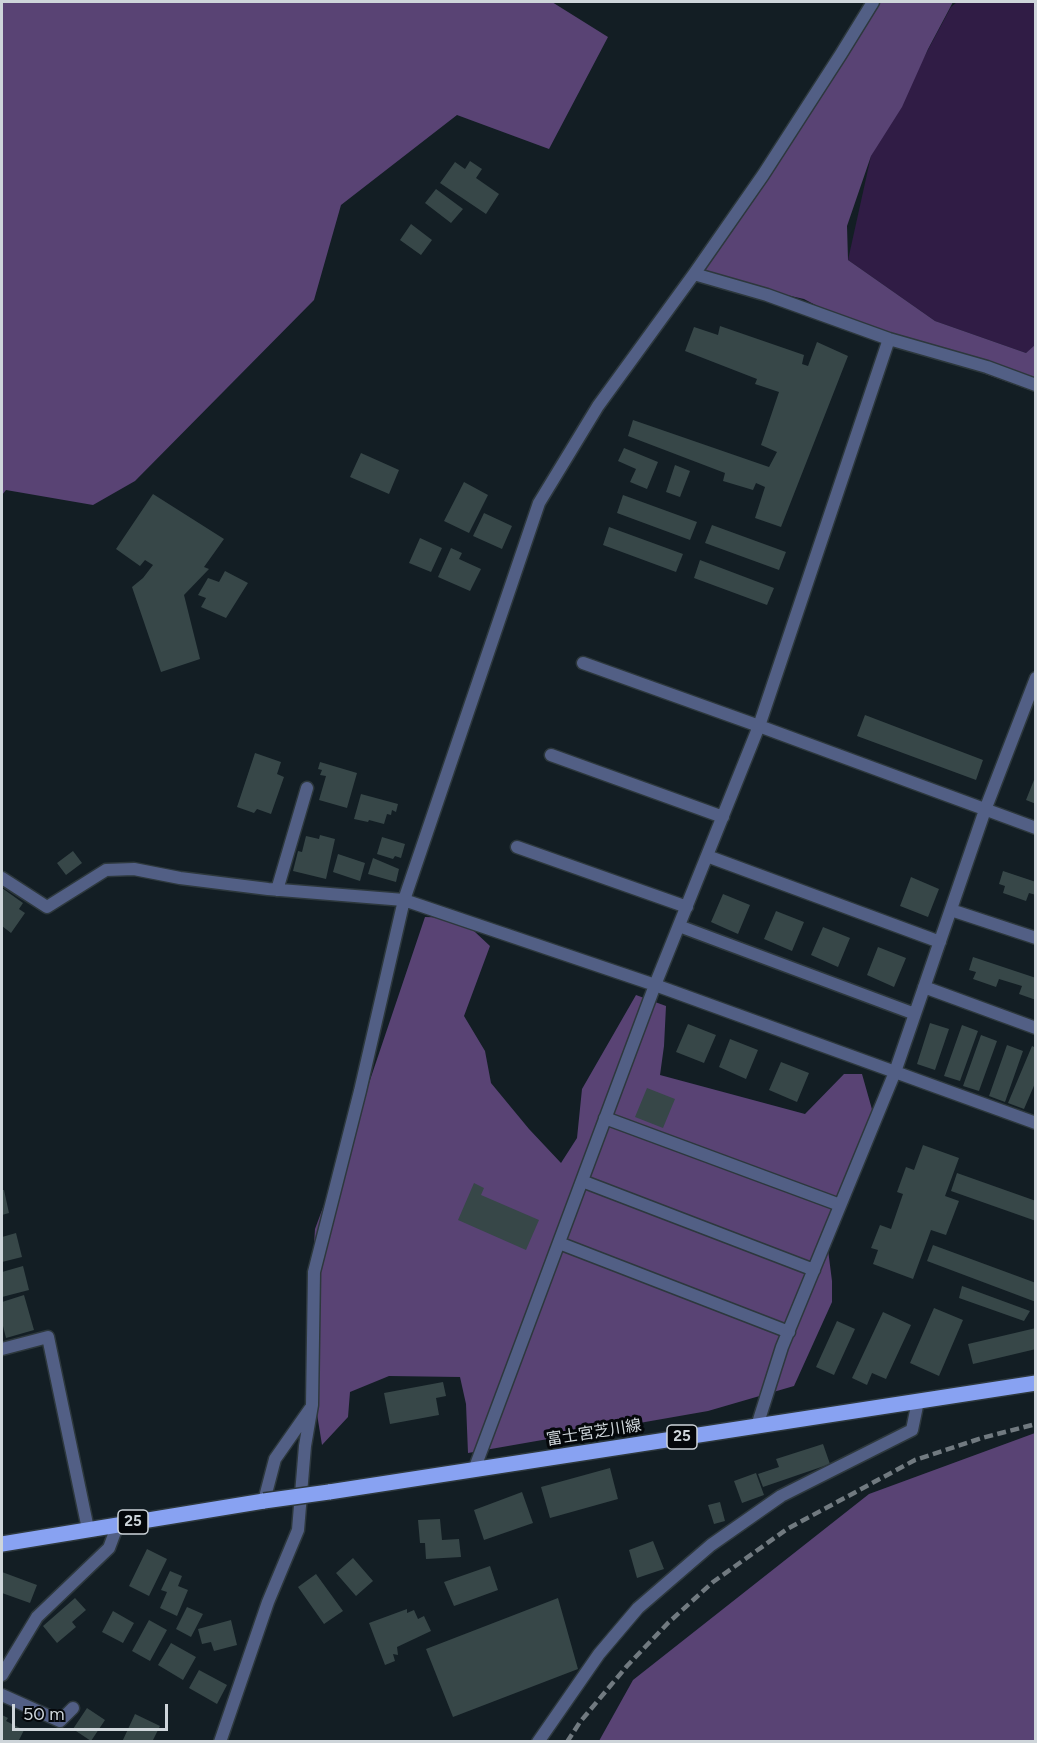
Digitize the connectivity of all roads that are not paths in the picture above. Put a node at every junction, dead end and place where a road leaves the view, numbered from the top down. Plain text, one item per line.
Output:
1 (873, 2) edge
2 (694, 274) junction
3 (889, 339) junction
4 (1035, 385) edge
5 (583, 663) dead end
6 (1035, 678) edge
7 (759, 726) junction
8 (551, 755) dead end
9 (307, 788) dead end
10 (985, 810) junction
11 (723, 817) junction
12 (1035, 828) edge
13 (517, 847) dead end
14 (707, 856) junction
15 (2, 878) edge
16 (277, 890) junction
17 (404, 900) junction
18 (687, 907) junction
19 (951, 910) junction
20 (679, 926) junction
21 (1035, 938) edge
22 (940, 942) junction
23 (655, 985) junction
24 (924, 987) junction
25 (915, 1014) junction
26 (1035, 1028) edge
27 (895, 1072) junction
28 (605, 1118) junction
29 (1035, 1123) edge
30 (582, 1181) junction
31 (840, 1205) junction
32 (559, 1244) junction
33 (814, 1270) junction
34 (789, 1332) junction
35 (2, 1349) edge
36 (1035, 1383) edge
37 (918, 1401) junction
38 (312, 1406) junction
39 (757, 1426) junction
40 (474, 1470) junction
41 (264, 1501) junction
42 (118, 1524) junction
43 (88, 1529) junction
44 (2, 1544) edge
45 (2, 1674) edge
46 (2, 1695) edge
47 (73, 1708) dead end
48 (220, 1742) edge
49 (538, 1742) edge

1 - 2 street
2 - 3 street
2 - 17 street
3 - 4 street
3 - 7 street
5 - 7 street
6 - 10 street
7 - 10 street
7 - 11 street
8 - 11 street
9 - 16 street
10 - 12 street
10 - 19 street
11 - 14 street
13 - 18 street
14 - 18 street
14 - 22 street
15 - 16 street
16 - 17 street
17 - 23 street
17 - 38 street
18 - 20 street
19 - 21 street
19 - 22 street
20 - 23 street
20 - 25 street
22 - 24 street
23 - 27 street
23 - 28 street
24 - 25 street
24 - 26 street
25 - 27 street
27 - 29 street
27 - 31 street
28 - 30 street
28 - 31 street
30 - 32 street
30 - 33 street
31 - 33 street
32 - 34 street
32 - 40 street
33 - 34 street
34 - 39 street
35 - 43 street
36 - 37 main road, 富士宮芝川線 / 25
37 - 39 main road, 富士宮芝川線 / 25
37 - 49 street
38 - 41 street
38 - 48 street
39 - 40 main road, 富士宮芝川線 / 25
40 - 41 main road, 富士宮芝川線 / 25, bridge
41 - 42 main road, 25
42 - 43 main road, 25
42 - 45 street
43 - 44 main road, 25
46 - 47 street

